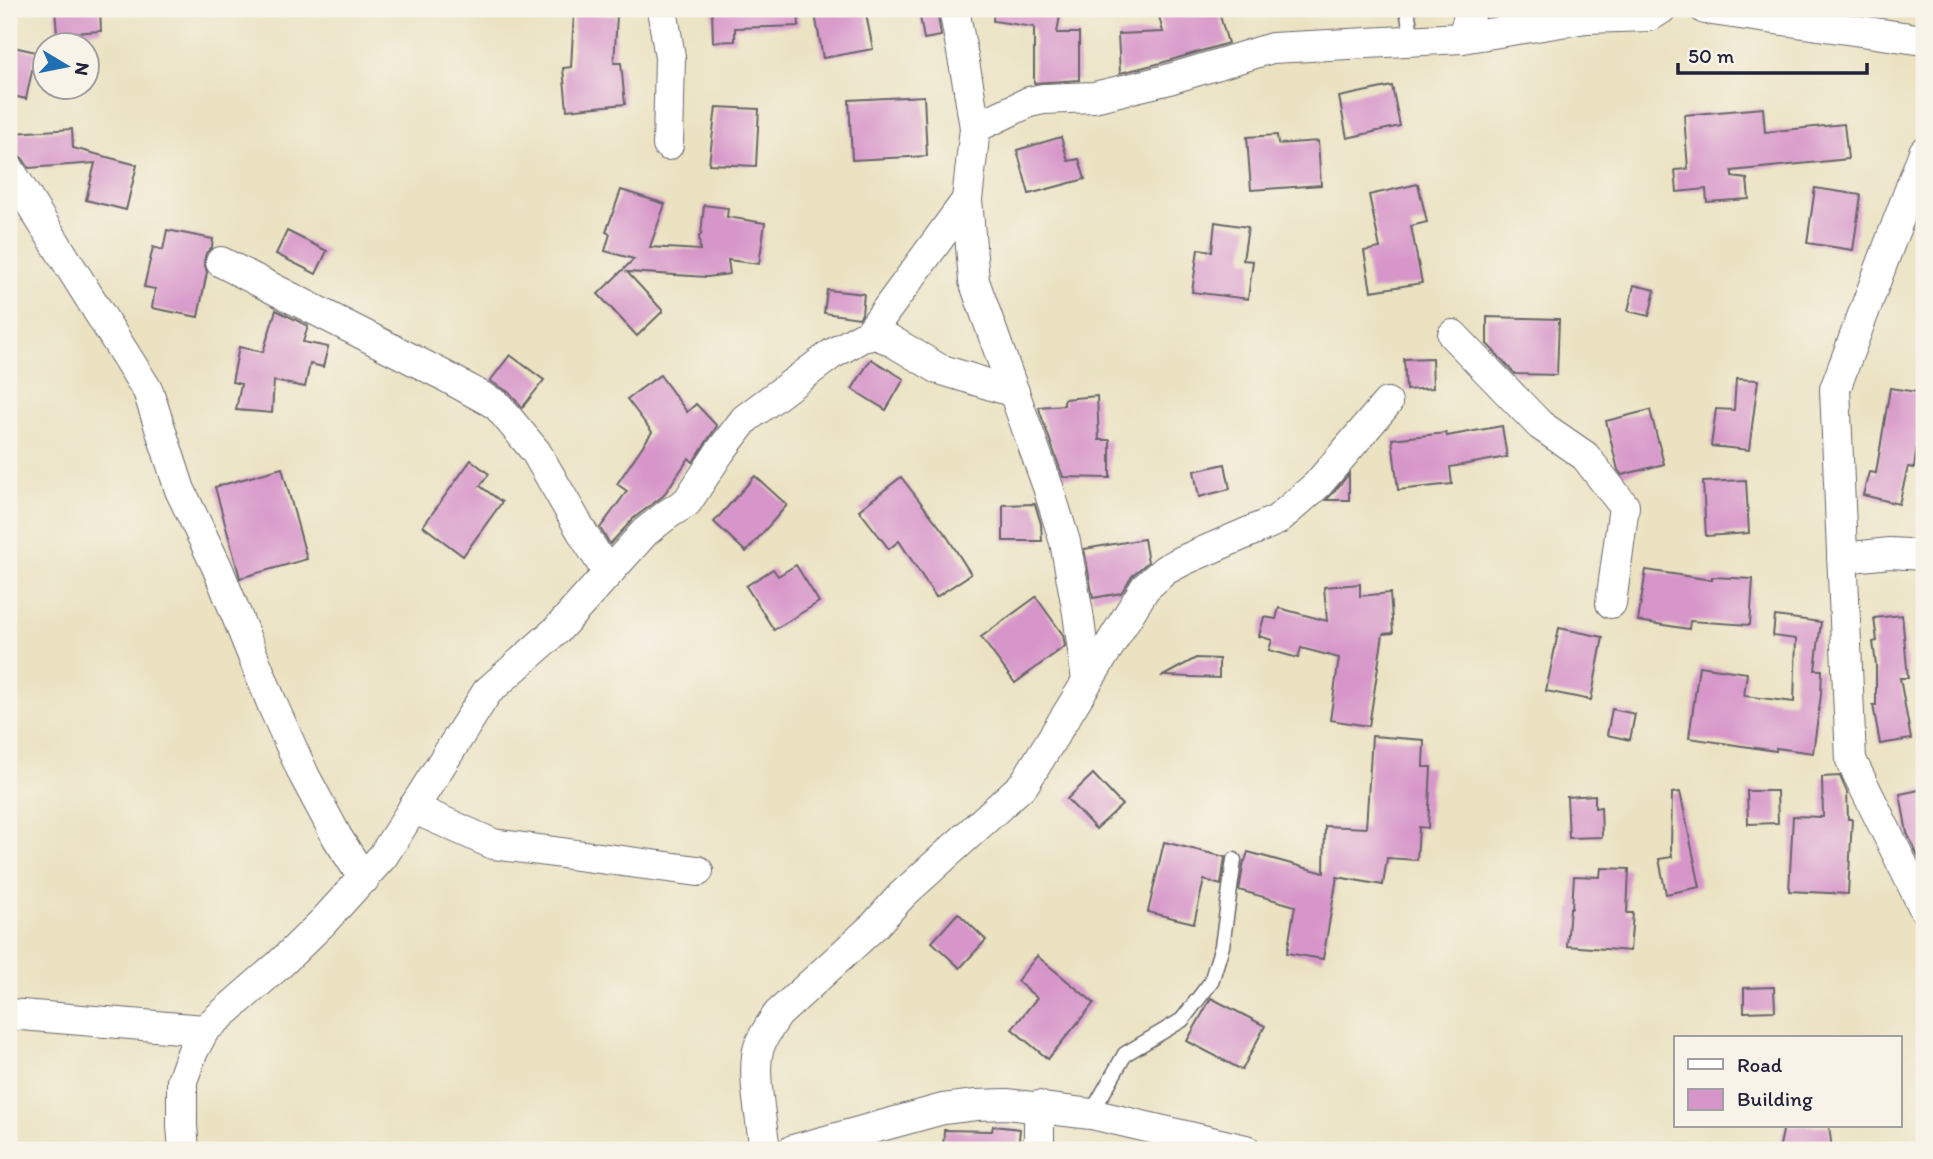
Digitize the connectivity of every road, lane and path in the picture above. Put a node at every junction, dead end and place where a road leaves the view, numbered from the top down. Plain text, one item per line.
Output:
1 (662, 9) edge
2 (954, 9) edge
3 (1407, 9) edge
4 (1472, 9) edge
5 (1662, 9) edge
6 (1705, 9) edge
7 (1462, 38) junction
8 (1412, 40) junction
9 (1924, 40) edge
10 (975, 128) junction
11 (668, 145) dead end
12 (1924, 152) edge
13 (9, 169) edge
14 (1917, 196) edge
15 (967, 200) junction
16 (221, 262) dead end
17 (868, 334) junction
18 (1453, 335) dead end
19 (1014, 392) junction
20 (1387, 403) dead end
21 (1924, 555) edge
22 (1842, 558) junction
23 (608, 573) junction
24 (1611, 604) dead end
25 (1087, 681) junction
26 (414, 808) junction
27 (1234, 860) dead end
28 (698, 871) dead end
29 (364, 879) junction
30 (1924, 908) edge
31 (9, 1014) edge
32 (204, 1030) junction
33 (1039, 1106) junction
34 (1091, 1114) junction
35 (184, 1150) edge
36 (765, 1150) edge
37 (793, 1150) edge
38 (1039, 1150) edge
39 (1246, 1150) edge

1 - 11 street
2 - 10 street
3 - 8 lane
4 - 7 street
5 - 7 street
6 - 9 street
7 - 8 street
8 - 10 street
10 - 15 street
12 - 14 street
13 - 29 street
14 - 22 street
15 - 17 street
15 - 19 street
16 - 23 street
17 - 19 street
17 - 23 street
18 - 24 street
19 - 25 street
20 - 25 street
21 - 22 street
22 - 30 street
23 - 26 street
25 - 36 street
26 - 28 street
26 - 29 street
27 - 34 lane
29 - 32 street
31 - 32 street
32 - 35 street
33 - 34 street
33 - 37 street
33 - 38 street
34 - 39 street

